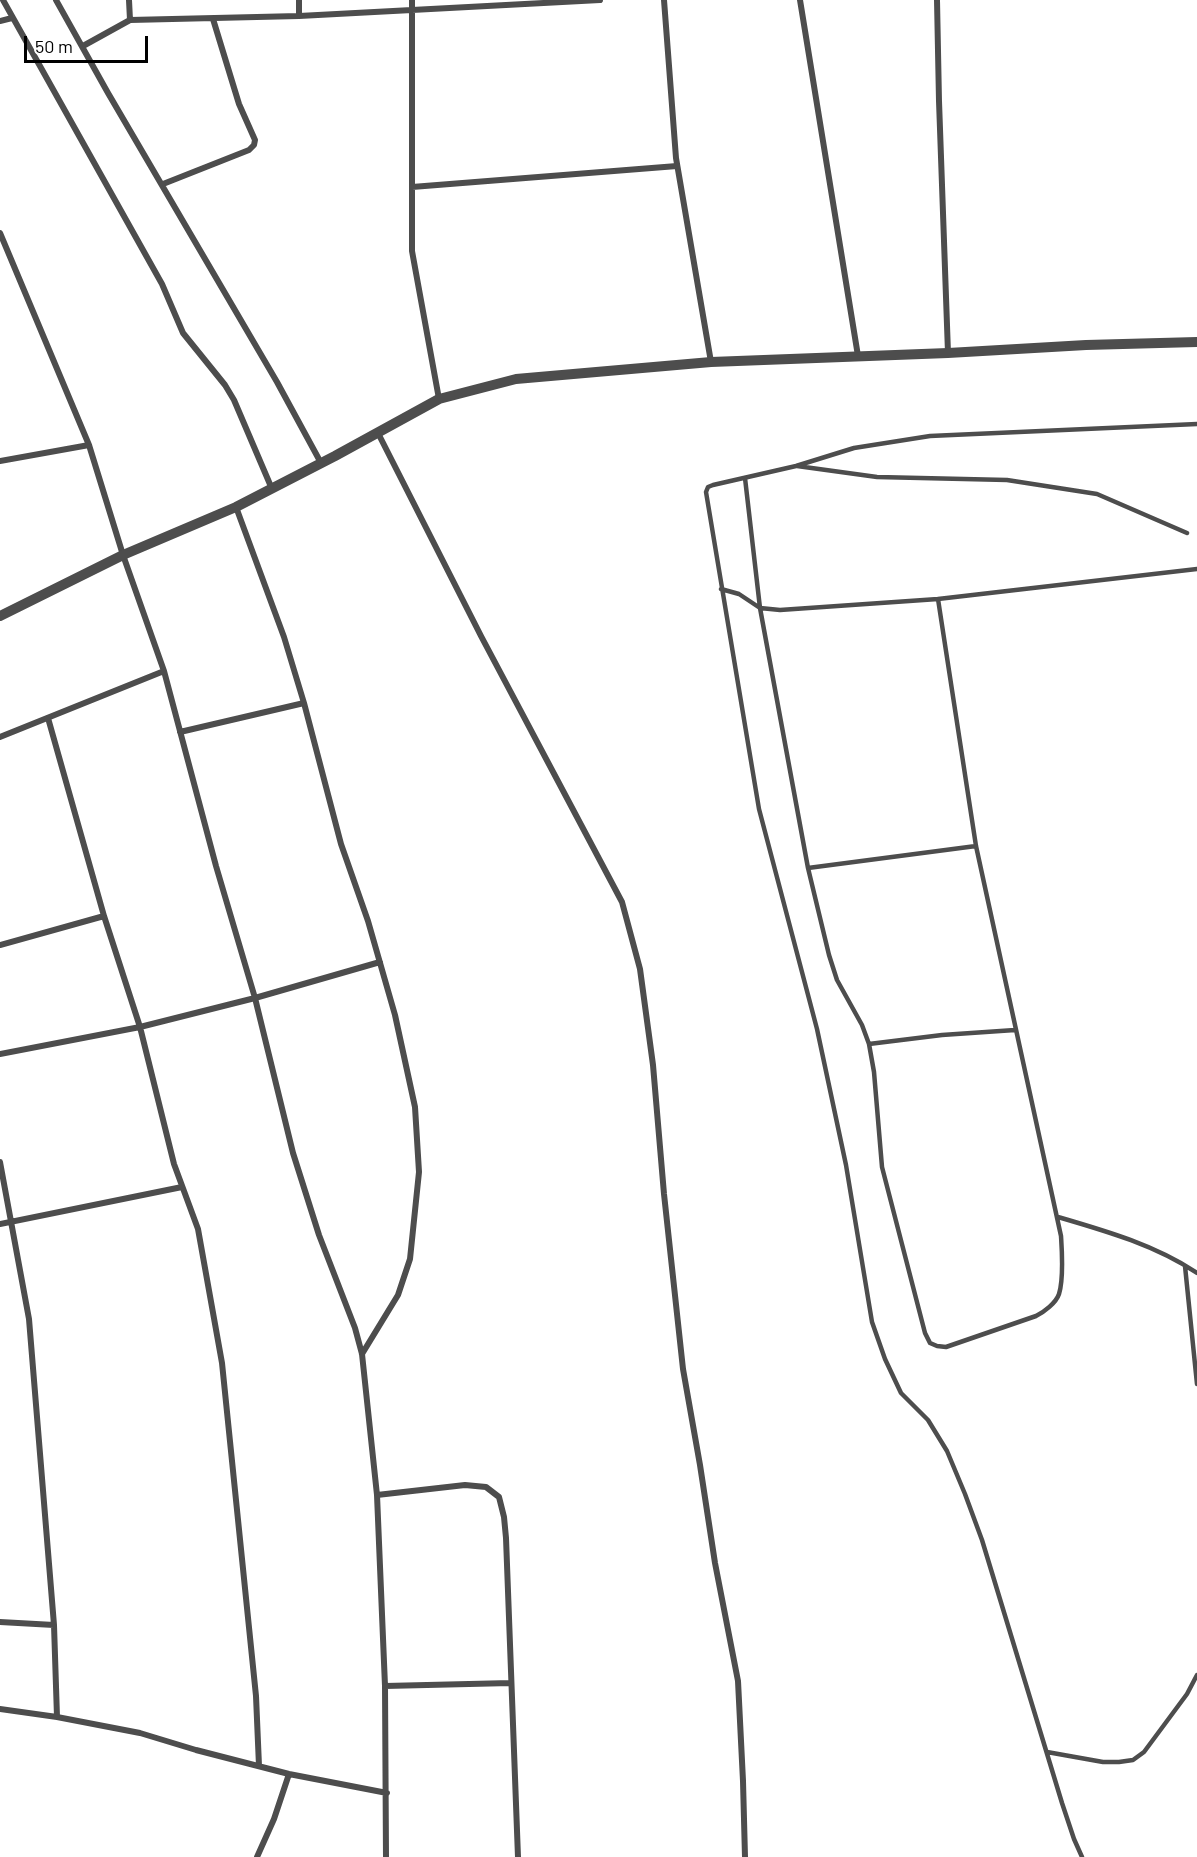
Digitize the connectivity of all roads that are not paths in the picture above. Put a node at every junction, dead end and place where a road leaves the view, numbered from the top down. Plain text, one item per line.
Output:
1 (3, 0) edge
2 (56, 0) edge
3 (129, 0) edge
4 (298, 0) edge
5 (412, 0) edge
6 (600, 0) edge
7 (664, 0) edge
8 (800, 0) edge
9 (937, 0) edge
10 (412, 9) junction
11 (299, 16) junction
12 (12, 18) junction
13 (213, 19) junction
14 (130, 20) junction
15 (0, 21) edge
16 (83, 46) junction
17 (677, 166) junction
18 (163, 184) junction
19 (412, 187) junction
20 (0, 233) edge
21 (1197, 342) edge
22 (948, 353) junction
23 (858, 356) junction
24 (711, 362) junction
25 (439, 399) junction
26 (1197, 424) edge
27 (378, 433) junction
28 (89, 445) junction
29 (0, 461) edge
30 (321, 463) junction
31 (796, 466) junction
32 (745, 478) junction
33 (272, 489) junction
34 (236, 507) junction
35 (1186, 533) dead end
36 (123, 555) junction
37 (1197, 569) edge
38 (721, 589) junction
39 (938, 599) junction
40 (760, 608) junction
41 (0, 615) edge
42 (164, 671) junction
43 (304, 703) junction
44 (48, 718) junction
45 (180, 732) junction
46 (0, 737) edge
47 (976, 846) junction
48 (808, 868) junction
49 (104, 916) junction
50 (0, 945) edge
51 (380, 962) junction
52 (255, 998) junction
53 (140, 1027) junction
54 (1015, 1030) junction
55 (869, 1044) junction
56 (0, 1054) edge
57 (0, 1162) edge
58 (182, 1187) junction
59 (1058, 1217) junction
60 (12, 1223) junction
61 (0, 1224) edge
62 (1185, 1266) junction
63 (1197, 1274) edge
64 (362, 1354) junction
65 (1197, 1384) edge
66 (377, 1495) junction
67 (0, 1622) edge
68 (54, 1625) junction
69 (1197, 1675) edge
70 (512, 1683) junction
71 (385, 1686) junction
72 (0, 1709) edge
73 (57, 1717) junction
74 (1047, 1752) junction
75 (259, 1766) junction
76 (289, 1774) junction
77 (387, 1793) junction
78 (257, 1857) edge
79 (386, 1857) edge
80 (518, 1857) edge
81 (745, 1857) edge
82 (1082, 1857) edge

1 - 12 street
2 - 16 street
3 - 14 street
4 - 11 street
5 - 10 street
6 - 10 street
7 - 17 street
8 - 23 street
9 - 22 street
10 - 11 street
10 - 19 street
11 - 13 street
12 - 15 street
12 - 33 street
13 - 14 street
13 - 18 street
14 - 16 street
16 - 18 street
17 - 19 street
17 - 24 street
18 - 30 street
19 - 25 street
20 - 28 street
21 - 22 street
22 - 23 street
23 - 24 street
24 - 25 street
25 - 27 street
26 - 31 lane
27 - 30 street
27 - 81 street
28 - 29 street
28 - 36 street
30 - 33 street
31 - 32 lane
31 - 35 lane
32 - 38 lane
32 - 40 lane
33 - 34 street
34 - 36 street
34 - 43 street
36 - 41 street
36 - 42 street
37 - 39 lane
38 - 40 lane
38 - 74 lane
39 - 40 lane
39 - 47 lane
40 - 48 lane
42 - 44 street
42 - 45 street
43 - 45 street
43 - 51 street
44 - 46 street
44 - 49 street
45 - 52 street
47 - 48 lane
47 - 54 lane
48 - 55 lane
49 - 50 street
49 - 53 street
51 - 52 street
51 - 64 street
52 - 53 street
52 - 64 street
53 - 56 street
53 - 58 street
54 - 55 lane
54 - 59 lane
55 - 59 lane
57 - 60 street
58 - 60 street
58 - 75 street
59 - 62 lane
60 - 61 street
60 - 68 street
62 - 63 lane
62 - 65 lane
64 - 66 street
66 - 70 street
66 - 71 street
67 - 68 street
68 - 73 street
69 - 74 lane
70 - 71 street
70 - 80 street
71 - 77 street
72 - 73 street
73 - 75 street
74 - 82 lane
75 - 76 street
76 - 77 street
76 - 78 street
77 - 79 street

